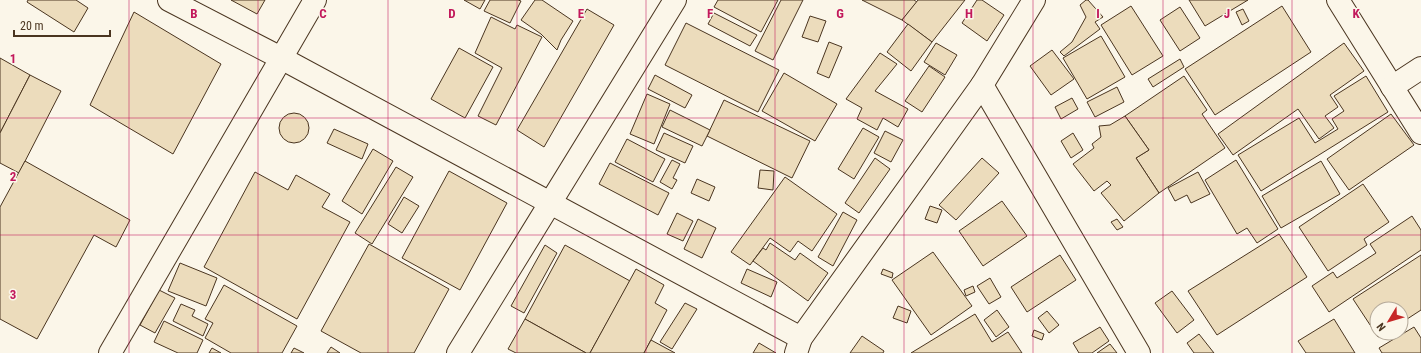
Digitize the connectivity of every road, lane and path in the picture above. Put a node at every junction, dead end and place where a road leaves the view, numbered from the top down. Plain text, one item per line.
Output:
1 (169, 0) edge
2 (315, 0) edge
3 (675, 0) edge
4 (1034, 0) edge
5 (1338, 0) edge
6 (281, 58) junction
7 (1421, 68) edge
8 (982, 85) junction
9 (1392, 87) junction
10 (1421, 133) edge
11 (551, 203) junction
12 (798, 345) edge
13 (110, 353) edge
14 (458, 353) edge
15 (1139, 353) edge

1 - 6 street
2 - 6 street
3 - 11 street
4 - 8 street
5 - 9 street
6 - 11 street
6 - 13 street
7 - 9 street
8 - 12 street
8 - 15 street
9 - 10 street
11 - 12 street
11 - 14 street

